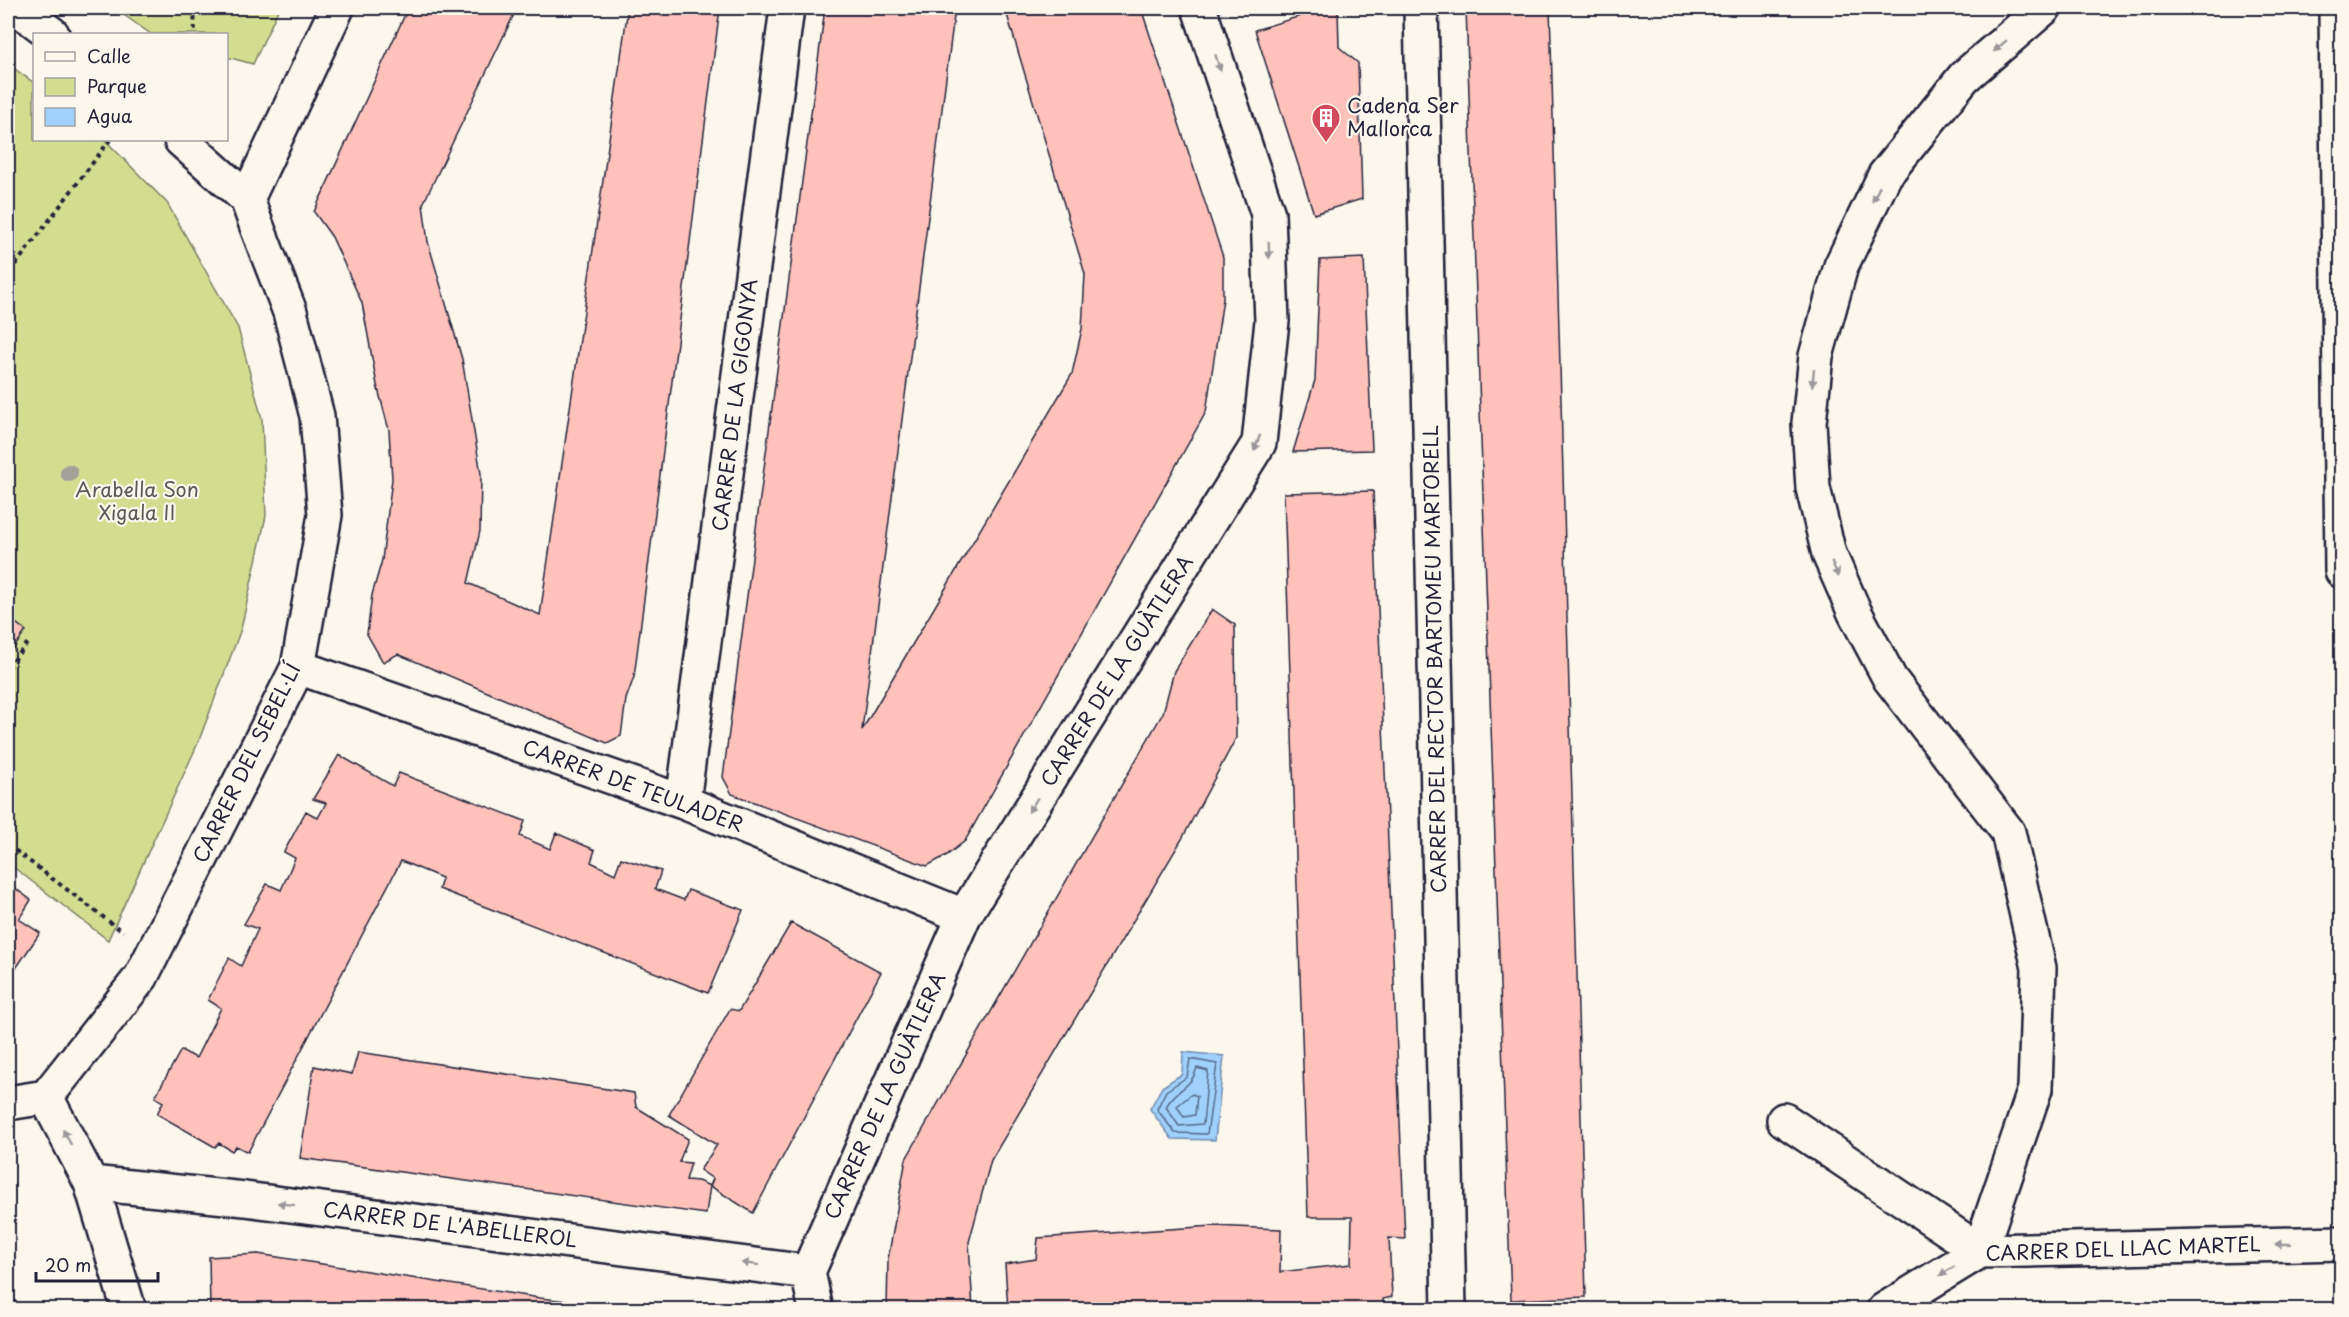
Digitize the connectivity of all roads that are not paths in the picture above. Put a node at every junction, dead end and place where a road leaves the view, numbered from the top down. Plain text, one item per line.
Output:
1 (17, 8) edge
2 (337, 8) edge
3 (787, 8) edge
4 (1200, 8) edge
5 (1421, 8) edge
6 (2044, 8) edge
7 (2336, 8) edge
8 (51, 33) edge
9 (182, 141) edge
10 (247, 199) junction
11 (2342, 571) edge
12 (298, 667) junction
13 (683, 802) junction
14 (964, 916) junction
15 (46, 1097) junction
16 (8, 1103) edge
17 (1784, 1120) dead end
18 (91, 1183) junction
19 (2342, 1243) edge
20 (1980, 1251) junction
21 (808, 1272) junction
22 (129, 1310) edge
23 (816, 1310) edge
24 (1449, 1310) edge
25 (1884, 1310) edge

1 - 8 street
2 - 10 street
3 - 13 street, CARRER DE LA GIGONYA
4 -> 14 street, CARRER DE LA GUÀTLERA
5 - 24 street, CARRER DEL RECTOR BARTOMEU MARTORELL
6 -> 20 street
7 - 11 street
9 - 10 street, CARRER DEL SEBEL·LÍ
10 - 12 street, CARRER DEL SEBEL·LÍ
12 - 13 street, CARRER DE TEULADER
12 - 15 street, CARRER DEL SEBEL·LÍ
13 - 14 street, CARRER DE TEULADER
14 - 21 street, CARRER DE LA GUÀTLERA
15 - 16 street
18 -> 15 street
17 - 20 street
21 -> 18 street, CARRER DE L'ABELLEROL
18 - 22 street
19 -> 20 street, CARRER DEL LLAC MARTEL
20 -> 25 street, CARRER DEL LLAC MARTEL
21 - 23 street

